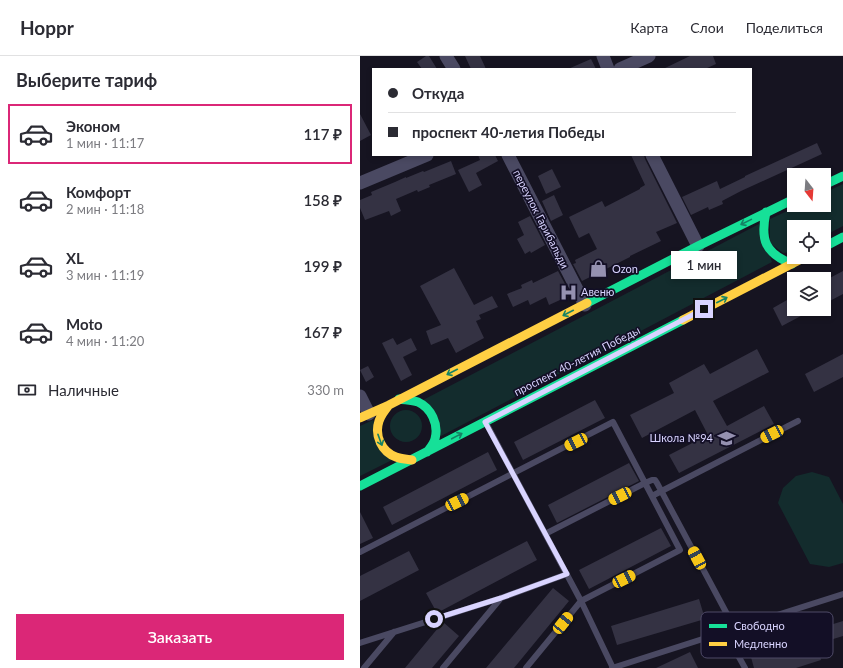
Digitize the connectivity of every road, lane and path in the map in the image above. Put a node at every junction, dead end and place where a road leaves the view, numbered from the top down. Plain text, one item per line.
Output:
1 (446, 56) edge
2 (603, 56) edge
3 (648, 56) edge
4 (453, 68) edge
5 (608, 68) edge
6 (622, 68) edge
7 (425, 156) edge
8 (509, 156) edge
9 (653, 156) edge
10 (843, 176) edge
11 (831, 182) edge
12 (360, 183) edge
13 (787, 202) edge
14 (766, 212) junction
15 (843, 237) edge
16 (831, 243) edge
17 (698, 246) junction
18 (787, 262) edge
19 (792, 264) edge
20 (585, 305) junction
21 (360, 396) edge
22 (399, 400) junction
23 (389, 405) junction
24 (364, 416) edge
25 (798, 421) dead end
26 (485, 422) junction
27 (427, 452) junction
28 (412, 460) junction
29 (513, 474) junction
30 (645, 483) junction
31 (360, 486) edge
32 (661, 491) junction
33 (652, 496) junction
34 (545, 534) junction
35 (360, 552) edge
36 (567, 574) junction
37 (843, 594) edge
38 (501, 598) junction
39 (581, 601) junction
40 (726, 612) edge
41 (787, 612) edge
42 (394, 632) junction
43 (701, 640) edge
44 (360, 642) edge
45 (739, 658) edge
46 (364, 668) edge
47 (443, 668) edge
48 (526, 668) edge
49 (612, 668) edge
50 (745, 668) edge

1 - 4 street
2 - 5 street
3 - 6 street
7 - 12 street
8 - 20 street, переулок Гарибальди
9 - 17 street
10 - 11 main road
13 - 14 main road
14 -> 17 main road
14 - 18 main road
15 - 16 main road
17 - 20 main road
26 -> 19 main road, проспект 40-летия Победы
20 -> 22 main road
21 - 24 street
22 - 23 main road
22 - 27 main road
23 - 24 main road
23 -> 28 main road
25 - 32 lane
27 -> 26 main road, проспект 40-летия Победы
26 - 29 lane
27 - 28 main road, проспект 40-летия Победы
28 - 31 main road, проспект 40-летия Победы
29 - 30 lane
29 - 34 lane
29 - 35 lane
30 - 32 lane
30 - 33 lane
30 - 34 lane
32 - 33 lane
32 - 40 lane
33 - 39 lane
34 - 36 lane
36 - 38 lane
36 - 39 lane
37 - 41 lane
38 - 42 lane
38 - 47 lane
39 - 48 lane
39 - 49 lane
42 - 44 lane
42 - 46 lane
43 - 49 lane
45 - 50 lane

